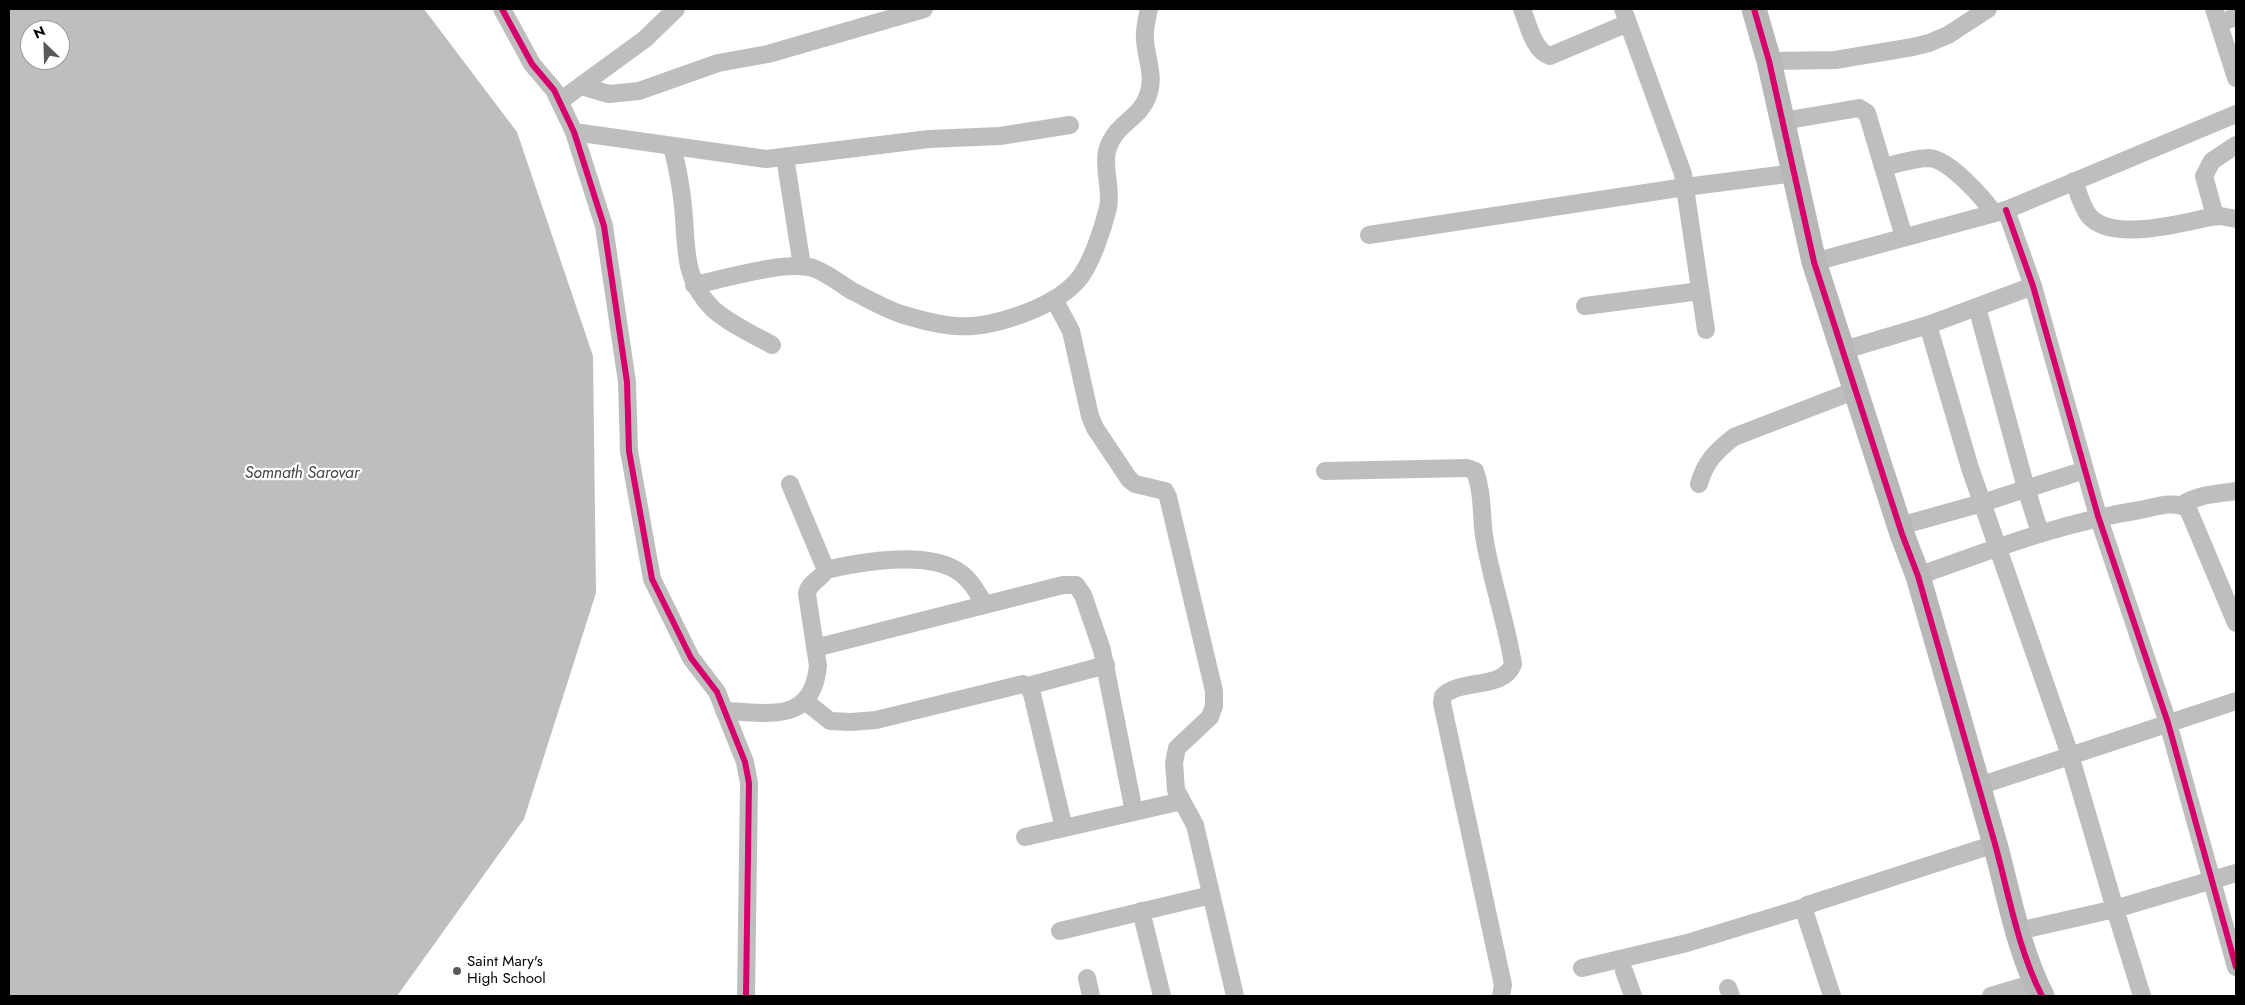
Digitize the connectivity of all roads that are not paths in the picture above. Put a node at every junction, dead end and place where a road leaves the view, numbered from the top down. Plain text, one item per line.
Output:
1 (502, 9) edge
2 (676, 9) edge
3 (924, 9) edge
4 (1149, 9) edge
5 (1522, 9) edge
6 (1754, 9) edge
7 (1983, 10) edge
8 (1626, 16) edge
9 (2216, 16) edge
10 (2236, 17) edge
11 (1770, 61) junction
12 (2236, 78) edge
13 (581, 86) junction
14 (560, 101) junction
15 (2236, 114) edge
16 (1783, 121) junction
17 (1070, 125) dead end
18 (574, 132) junction
19 (2236, 145) edge
20 (672, 146) junction
21 (785, 157) junction
22 (1883, 168) junction
23 (1795, 173) junction
24 (2074, 181) junction
25 (1685, 187) junction
26 (2000, 211) junction
27 (2215, 216) junction
28 (2236, 219) edge
29 (1369, 235) dead end
30 (1904, 237) junction
31 (1814, 262) junction
32 (802, 266) junction
33 (694, 285) junction
34 (2032, 286) junction
35 (1700, 290) junction
36 (1054, 299) junction
37 (1585, 306) dead end
38 (1977, 307) junction
39 (1928, 325) junction
40 (1706, 330) dead end
41 (772, 345) dead end
42 (1844, 350) junction
43 (1856, 390) junction
44 (2085, 470) junction
45 (1325, 471) dead end
46 (790, 484) dead end
47 (1699, 484) dead end
48 (2026, 488) junction
49 (2236, 491) edge
50 (1982, 503) junction
51 (2182, 505) junction
52 (2098, 516) junction
53 (1900, 526) junction
54 (2040, 533) junction
55 (1998, 547) junction
56 (826, 570) junction
57 (1918, 576) junction
58 (985, 605) junction
59 (2236, 623) edge
60 (816, 648) junction
61 (1106, 665) junction
62 (1028, 686) junction
63 (806, 701) junction
64 (2236, 701) edge
65 (724, 711) junction
66 (2168, 723) junction
67 (2070, 755) junction
68 (1979, 786) junction
69 (1182, 801) junction
70 (1134, 812) junction
71 (1064, 828) junction
72 (1025, 837) dead end
73 (1995, 844) junction
74 (2236, 874) edge
75 (2212, 881) junction
76 (1210, 895) junction
77 (1805, 907) junction
78 (2115, 909) junction
79 (1141, 911) junction
80 (1060, 931) dead end
81 (2018, 931) junction
82 (2236, 967) edge
83 (1582, 968) dead end
84 (1624, 971) dead end
85 (1087, 978) dead end
86 (2038, 990) edge
87 (746, 996) edge
88 (1091, 996) edge
89 (1162, 996) edge
90 (1235, 996) edge
91 (1501, 996) edge
92 (1633, 996) edge
93 (1832, 996) edge
94 (1991, 996) edge
95 (2142, 996) edge

1 - 14 street
2 - 13 street
3 - 13 street
4 - 36 street
5 - 8 street
6 - 11 street
7 - 11 street
8 - 25 street
9 - 10 street
9 - 12 street
11 - 16 street
13 - 14 street
14 - 18 street
15 - 24 street
16 - 22 street
16 - 23 street
17 - 21 street
18 - 20 street
18 - 65 street
19 - 27 street
20 - 21 street
20 - 33 street
21 - 32 street
22 - 26 street
22 - 30 street
23 - 25 street
23 - 31 street
24 - 26 street
24 - 27 street
25 - 29 street
25 - 35 street
26 - 30 street
26 - 34 street
27 - 28 street
30 - 31 street
31 - 42 street
32 - 33 street
32 - 36 street
33 - 41 street
34 - 38 street
34 - 44 street
35 - 37 street
35 - 40 street
36 - 69 street
38 - 39 street
38 - 48 street
39 - 42 street
39 - 50 street
42 - 43 street
43 - 47 street
43 - 53 street
44 - 48 street
44 - 52 street
45 - 91 street
46 - 56 street
48 - 50 street
48 - 54 street
49 - 51 street
50 - 53 street
50 - 55 street
51 - 52 street
51 - 59 street
52 - 54 street
52 - 66 street
53 - 57 street
54 - 55 street
55 - 57 street
55 - 67 street
56 - 58 street
56 - 60 street
57 - 68 street
58 - 60 street
58 - 61 street
60 - 63 street
61 - 62 street
61 - 70 street
62 - 63 street
62 - 71 street
63 - 65 street
64 - 66 street
65 - 87 street
66 - 67 street
66 - 75 street
67 - 68 street
67 - 78 street
68 - 73 street
69 - 70 street
69 - 76 street
70 - 71 street
71 - 72 street
73 - 77 street
73 - 81 street
74 - 75 street
75 - 78 street
75 - 82 street
76 - 79 street
76 - 90 street
77 - 83 street
77 - 93 street
78 - 81 street
78 - 95 street
79 - 80 street
79 - 89 street
81 - 86 street
84 - 92 street
85 - 88 street
86 - 94 street

